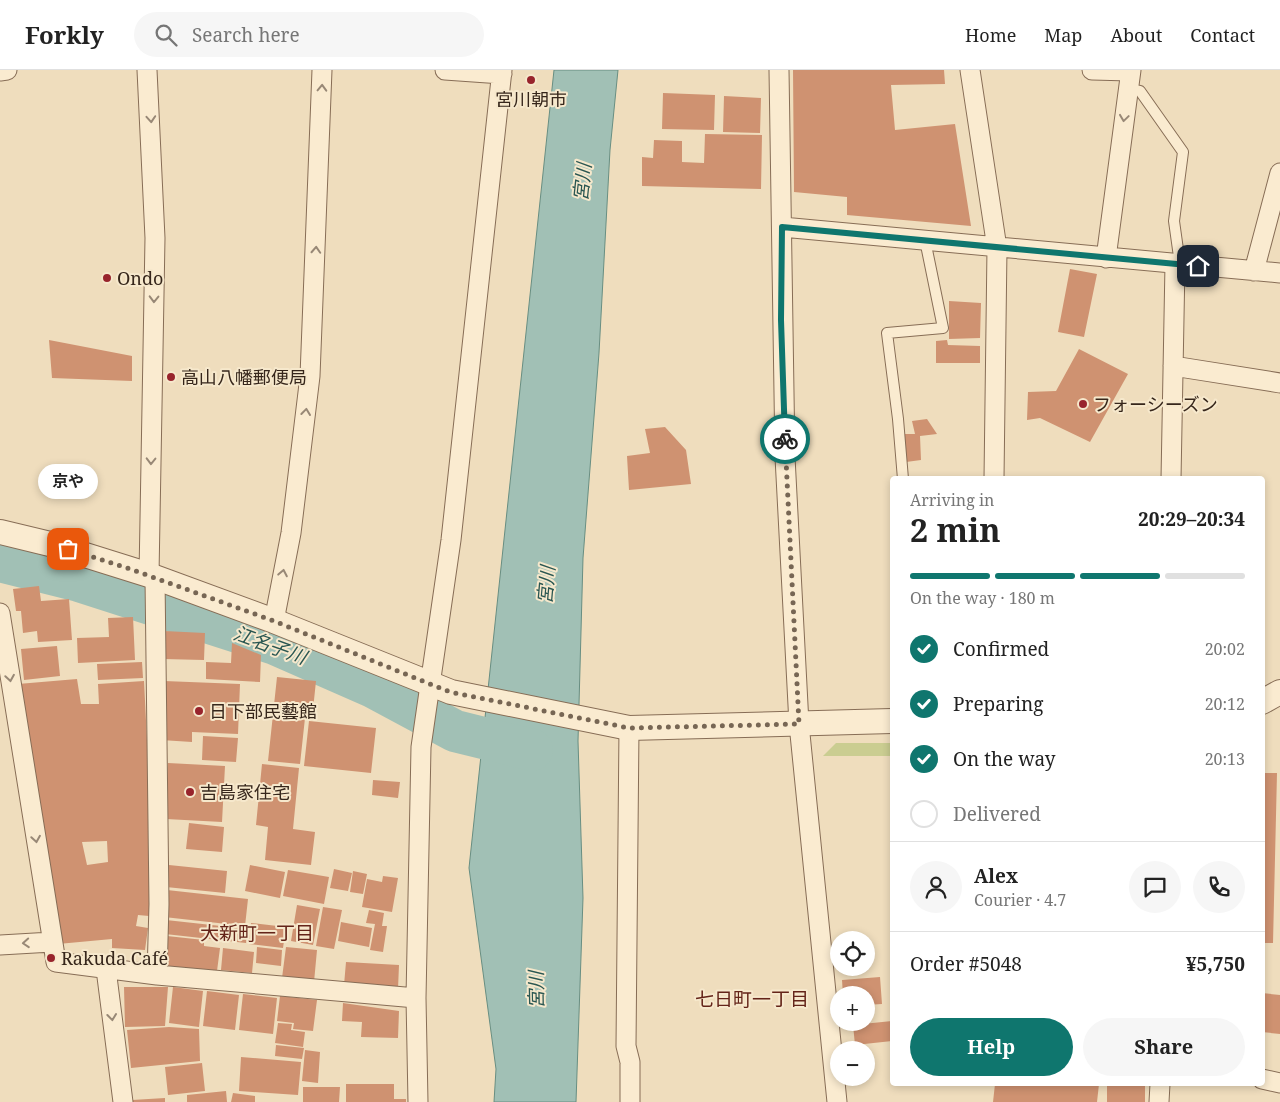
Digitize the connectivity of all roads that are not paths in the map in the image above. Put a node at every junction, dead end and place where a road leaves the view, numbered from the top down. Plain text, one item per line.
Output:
1 (7, 70) edge
2 (147, 70) edge
3 (322, 70) edge
4 (445, 70) edge
5 (779, 70) edge
6 (970, 70) edge
7 (1092, 70) edge
8 (0, 71) edge
9 (502, 72) edge
10 (1130, 77) edge
11 (1280, 173) edge
12 (782, 227) junction
13 (925, 240) junction
14 (997, 248) junction
15 (1106, 258) junction
16 (1177, 264) junction
17 (1254, 271) junction
18 (1280, 273) edge
19 (1173, 366) junction
20 (1280, 383) edge
21 (903, 476) edge
22 (994, 476) edge
23 (1171, 476) edge
24 (0, 532) edge
25 (153, 581) junction
26 (0, 613) edge
27 (274, 621) junction
28 (436, 692) junction
29 (1280, 692) edge
30 (1265, 700) edge
31 (890, 721) edge
32 (799, 724) junction
33 (620, 727) junction
34 (52, 942) junction
35 (0, 945) edge
36 (106, 969) junction
37 (157, 975) junction
38 (416, 998) junction
39 (1265, 1080) edge
40 (1280, 1083) edge
41 (1160, 1086) edge
42 (123, 1102) edge
43 (418, 1102) edge
44 (630, 1102) edge
45 (837, 1102) edge
46 (1159, 1102) edge

1 - 8 street
2 -> 25 street
27 -> 3 street
4 - 9 street
5 - 12 street
6 - 14 street
7 - 10 street
9 - 28 street
10 -> 15 street
10 - 16 lane
11 - 17 street
12 - 13 street
12 - 32 street
13 - 14 street
13 - 21 lane
14 - 15 street
14 - 22 street
15 - 16 street
16 - 17 street
16 - 19 street
17 - 18 street
19 - 20 street
19 - 23 street
24 - 25 street
25 - 27 street
25 - 37 street
26 -> 34 street
27 - 28 street
28 - 33 street
28 - 38 street
29 - 30 street
31 - 32 street
32 - 33 street
32 - 45 street
33 - 44 street
34 -> 35 street
34 - 36 street
36 - 37 street
36 -> 42 street
37 - 38 street
38 - 43 street
39 - 40 street
41 - 46 street

